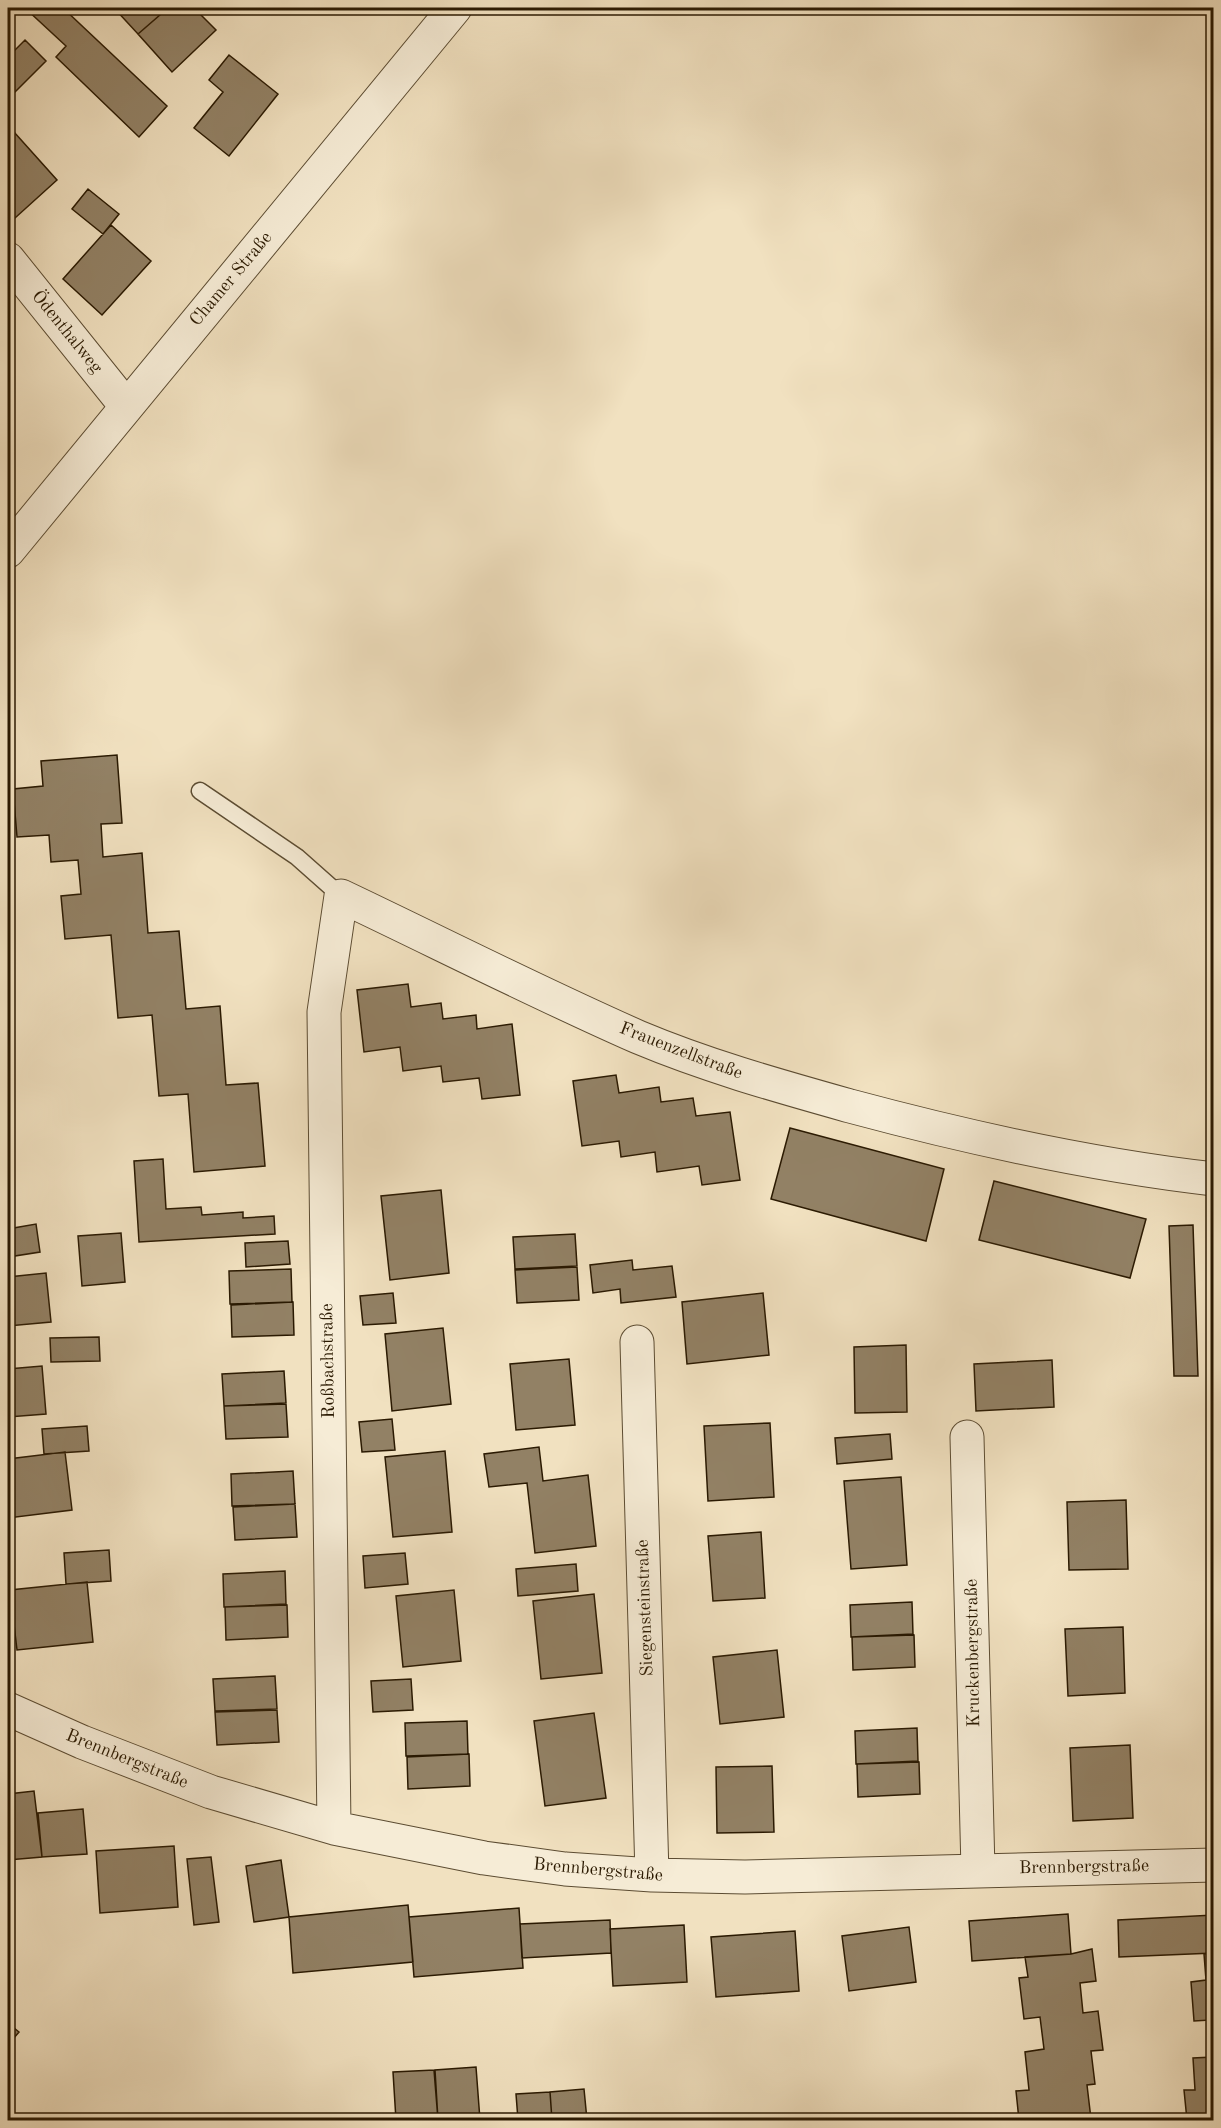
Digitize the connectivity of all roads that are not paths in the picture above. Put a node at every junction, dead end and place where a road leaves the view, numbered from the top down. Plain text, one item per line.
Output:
1 (455, 8) edge
2 (8, 258) edge
3 (126, 406) junction
4 (8, 551) edge
5 (200, 791) dead end
6 (341, 896) junction
7 (1214, 1179) edge
8 (637, 1342) dead end
9 (967, 1437) dead end
10 (8, 1709) edge
11 (334, 1828) junction
12 (1214, 1864) edge
13 (978, 1870) junction
14 (652, 1875) junction

1 - 3 street, Chamer Straße
2 - 3 street, Ödenthalweg
3 - 4 street, Chamer Straße
5 - 6 lane, Frauenzellstraße
6 - 7 street, Frauenzellstraße
6 - 11 street, Roßbachstraße
8 - 14 street, Siegensteinstraße
9 - 13 street, Kruckenbergstraße
10 - 11 street, Brennbergstraße
11 - 14 street, Brennbergstraße
12 - 13 street, Brennbergstraße
13 - 14 street, Brennbergstraße

